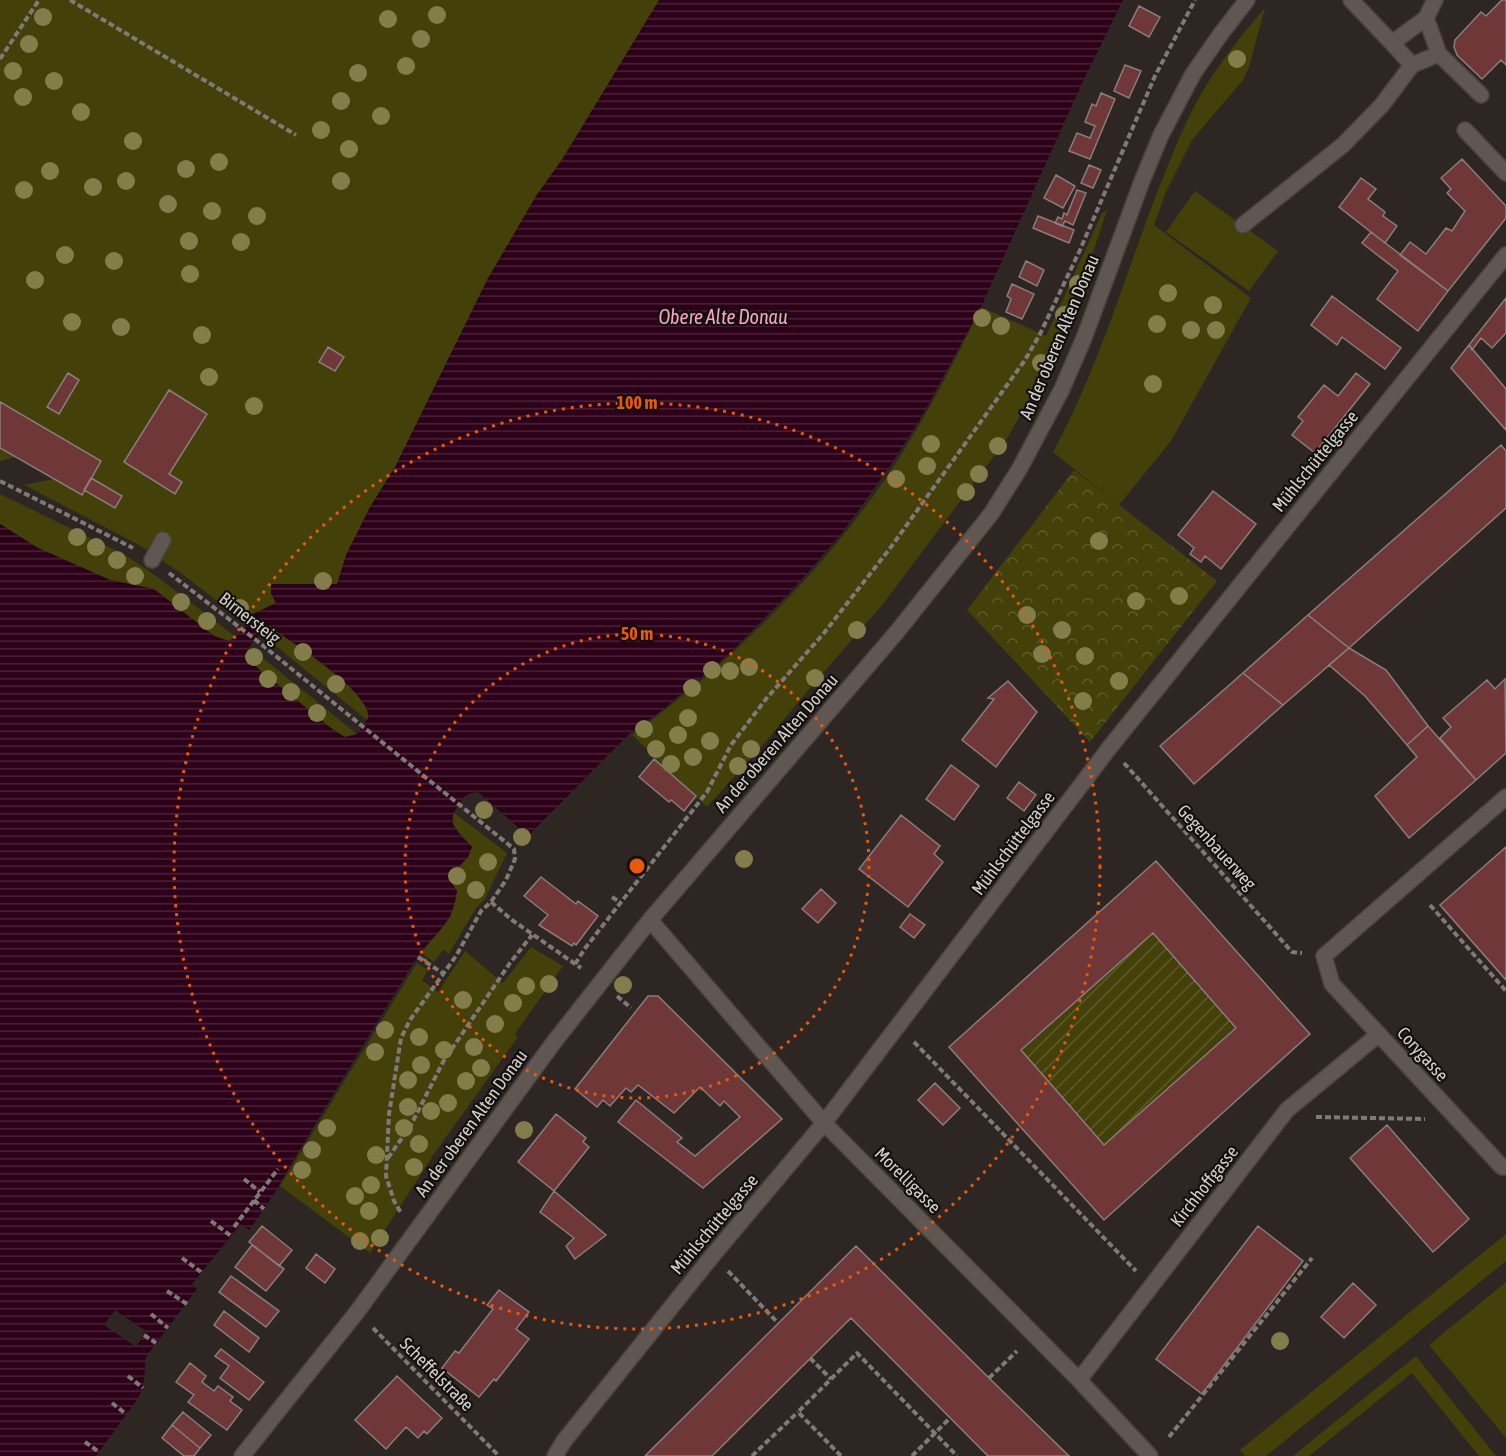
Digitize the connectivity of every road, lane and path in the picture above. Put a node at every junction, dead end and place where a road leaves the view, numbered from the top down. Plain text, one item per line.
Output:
1 (39, 0) edge
2 (70, 0) edge
3 (1195, 0) edge
4 (1247, 0) edge
5 (1351, 0) edge
6 (1435, 0) edge
7 (1426, 18) junction
8 (1392, 43) junction
9 (1439, 54) junction
10 (0, 59) edge
11 (1412, 65) junction
12 (1481, 95) dead end
13 (1464, 130) dead end
14 (296, 135) dead end
15 (1506, 173) edge
16 (1243, 225) dead end
17 (1506, 255) edge
18 (0, 481) edge
19 (163, 540) dead end
20 (152, 560) junction
21 (1110, 747) junction
22 (1506, 797) edge
23 (612, 897) dead end
24 (491, 902) junction
25 (620, 902) junction
26 (1430, 904) dead end
27 (650, 920) junction
28 (532, 935) junction
29 (1324, 956) junction
30 (418, 957) dead end
31 (575, 964) junction
32 (581, 968) dead end
33 (444, 974) junction
34 (1506, 990) edge
35 (612, 992) dead end
36 (631, 1008) dead end
37 (898, 1026) junction
38 (1379, 1034) junction
39 (1315, 1117) dead end
40 (1428, 1119) dead end
41 (824, 1123) junction
42 (387, 1159) junction
43 (1506, 1167) edge
44 (278, 1169) dead end
45 (244, 1179) dead end
46 (260, 1192) junction
47 (254, 1200) junction
48 (264, 1209) dead end
49 (405, 1218) dead end
50 (211, 1221) dead end
51 (234, 1227) dead end
52 (231, 1236) dead end
53 (182, 1258) dead end
54 (1312, 1258) dead end
55 (201, 1272) dead end
56 (729, 1273) dead end
57 (1151, 1287) junction
58 (167, 1291) dead end
59 (187, 1304) dead end
60 (357, 1312) junction
61 (151, 1314) dead end
62 (778, 1323) dead end
63 (168, 1328) dead end
64 (1033, 1334) junction
65 (144, 1335) dead end
66 (156, 1343) dead end
67 (810, 1358) dead end
68 (128, 1376) dead end
69 (989, 1378) dead end
70 (831, 1379) junction
71 (1079, 1380) junction
72 (143, 1388) dead end
73 (112, 1403) dead end
74 (798, 1412) junction
75 (126, 1414) dead end
76 (950, 1418) dead end
77 (935, 1433) junction
78 (1169, 1437) dead end
79 (85, 1442) dead end
80 (99, 1452) dead end
81 (242, 1456) edge
82 (499, 1456) edge
83 (555, 1456) edge
84 (752, 1456) edge
85 (841, 1456) edge
86 (912, 1456) edge
87 (957, 1456) edge
88 (1150, 1456) edge

1 - 10 path
2 - 14 path
3 - 25 path
4 - 27 street, An der oberen Alten Donau
5 - 8 street
6 - 7 street
7 - 8 street
7 - 9 street
8 - 11 street
9 - 11 street
9 - 12 street
11 - 16 street
13 - 15 street
17 - 21 street, Mühlschüttelgasse
18 - 20 path, Birnersteig
19 - 20 street
20 - 24 path, Birnersteig
21 - 29 path, Gegenbauerweg
21 - 37 street, Mühlschüttelgasse
22 - 29 street
23 - 25 path
24 - 28 path
24 - 33 path
25 - 31 path
26 - 34 path
27 - 41 street, Morelligasse
27 - 60 street, An der oberen Alten Donau
28 - 31 path
28 - 42 path
29 - 38 street, Corygasse
30 - 33 path
31 - 32 path
33 - 42 path
35 - 36 path
37 - 41 street, Mühlschüttelgasse
37 - 57 path
38 - 43 street, Corygasse
38 - 57 street, Kirchhoffgasse
39 - 40 path
41 - 64 street, Morelligasse
41 - 83 street, Mühlschüttelgasse
42 - 49 path
44 - 46 path
45 - 46 path
46 - 47 path
47 - 48 path
47 - 51 path
50 - 52 path
53 - 55 path
54 - 78 path
56 - 62 path
57 - 71 street, Kirchhoffgasse
58 - 59 path
60 - 81 street, An der oberen Alten Donau
60 - 82 path, Scheffelstraße
61 - 63 path
64 - 69 path
64 - 71 street, Morelligasse
65 - 66 path
67 - 70 path
68 - 72 path
70 - 74 path
70 - 77 path
71 - 88 street, Morelligasse
73 - 75 path
74 - 84 path
74 - 85 path
76 - 77 path
77 - 86 path
77 - 87 path
79 - 80 path

